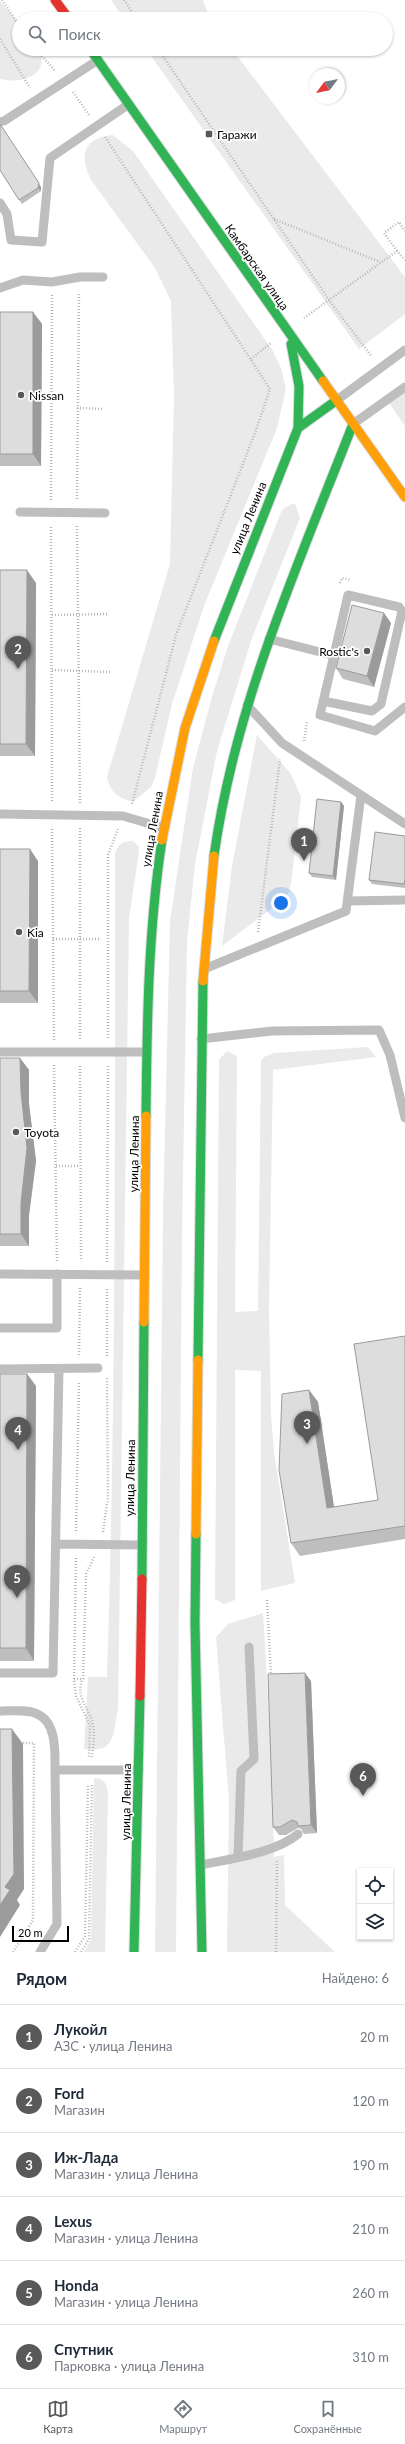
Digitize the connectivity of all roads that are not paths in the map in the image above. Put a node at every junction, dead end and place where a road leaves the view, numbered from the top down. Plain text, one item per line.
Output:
1 (55, 0) edge
2 (64, 12) edge
3 (95, 56) edge
4 (98, 60) junction
5 (129, 104) junction
6 (0, 122) edge
7 (0, 204) edge
8 (104, 276) dead end
9 (0, 288) edge
10 (287, 331) junction
11 (405, 350) edge
12 (405, 387) edge
13 (337, 400) junction
14 (353, 424) junction
15 (298, 428) junction
16 (405, 497) edge
17 (20, 512) dead end
18 (105, 513) dead end
19 (404, 613) edge
20 (269, 639) junction
21 (332, 654) junction
22 (323, 701) junction
23 (247, 705) junction
24 (405, 707) edge
25 (362, 795) junction
26 (0, 814) edge
27 (405, 824) edge
28 (164, 828) junction
29 (405, 900) edge
30 (348, 901) junction
31 (203, 970) junction
32 (201, 1039) junction
33 (0, 1052) edge
34 (147, 1052) junction
35 (405, 1118) edge
36 (0, 1274) edge
37 (57, 1274) junction
38 (145, 1275) junction
39 (0, 1328) edge
40 (59, 1368) junction
41 (0, 1369) edge
42 (103, 1369) road end
43 (56, 1544) junction
44 (142, 1545) junction
45 (249, 1648) dead end
46 (0, 1673) edge
47 (0, 1711) edge
48 (55, 1770) junction
49 (138, 1770) junction
50 (298, 1834) edge
51 (238, 1857) junction
52 (201, 1866) junction
53 (40, 1952) edge
54 (134, 1952) edge
55 (202, 1952) edge

1 - 2 main road
3 - 4 main road, Камбарская улица
4 - 5 main road, Камбарская улица
4 - 6 lane
5 - 7 lane
5 - 10 main road, Камбарская улица
8 - 9 lane
10 - 13 main road, Камбарская улица
10 - 15 main road, улица Ленина
11 - 13 lane
12 - 14 lane
13 - 14 main road, Камбарская улица
13 - 15 main road
14 - 16 main road, Камбарская улица
14 - 20 main road
15 - 28 main road, улица Ленина
17 - 18 lane
19 - 21 lane
19 - 22 lane
20 - 21 lane
20 - 23 main road
21 - 22 lane
22 - 24 lane
23 - 25 lane
23 - 31 main road
25 - 27 lane
25 - 30 lane
26 - 28 lane
28 - 34 main road, улица Ленина
29 - 30 lane
30 - 31 lane
31 - 32 main road
32 - 35 lane
32 - 52 main road
33 - 34 lane
34 - 38 main road, улица Ленина
36 - 37 lane
37 - 38 lane
37 - 39 lane
38 - 44 main road, улица Ленина
40 - 41 lane
40 - 42 lane
40 - 43 lane
43 - 44 lane
43 - 46 lane
44 - 49 main road, улица Ленина
45 - 51 lane
47 - 48 lane
48 - 49 lane
48 - 53 lane
49 - 54 main road, улица Ленина
50 - 51 lane
51 - 52 lane
52 - 55 main road

